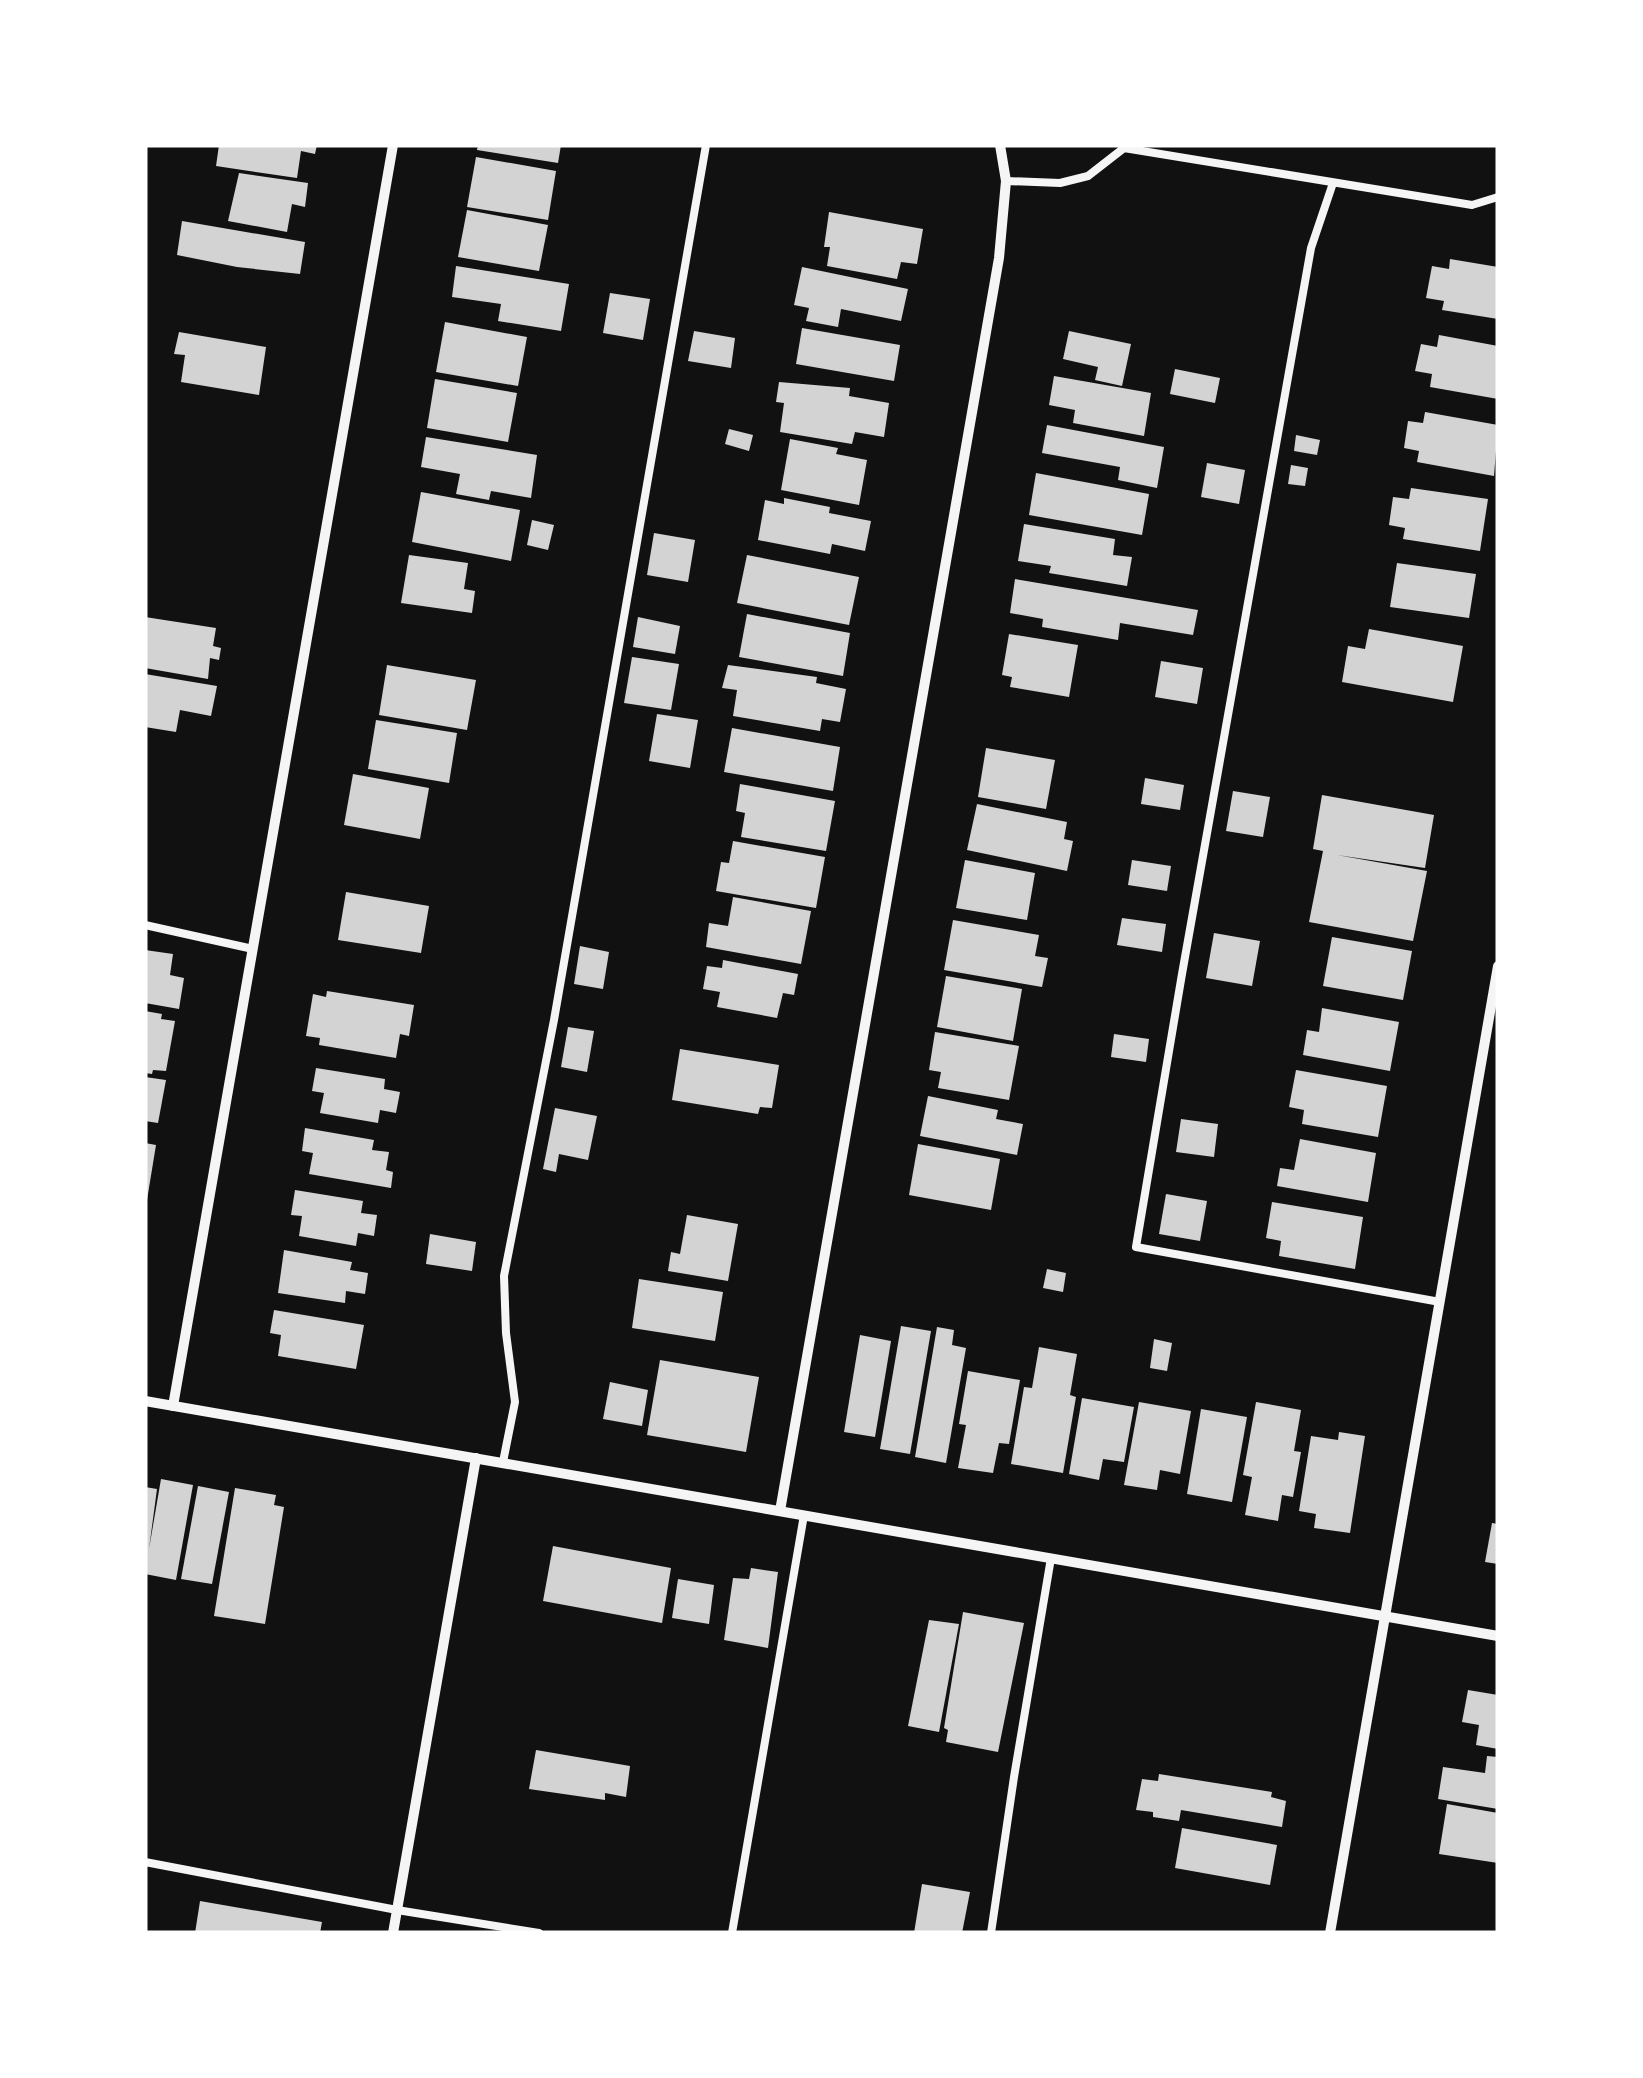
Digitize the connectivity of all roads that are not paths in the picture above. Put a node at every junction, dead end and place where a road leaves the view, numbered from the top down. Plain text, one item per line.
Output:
1 (392, 145) edge
2 (706, 145) edge
3 (1000, 145) edge
4 (1006, 181) junction
5 (1333, 183) junction
6 (1498, 197) edge
7 (145, 925) edge
8 (253, 949) junction
9 (1498, 966) edge
10 (1440, 1302) junction
11 (145, 1400) edge
12 (173, 1406) junction
13 (476, 1458) junction
14 (503, 1462) junction
15 (780, 1511) junction
16 (804, 1515) junction
17 (1051, 1558) junction
18 (1385, 1617) junction
19 (1498, 1636) edge
20 (145, 1862) edge
21 (397, 1910) junction
22 (393, 1933) edge
23 (539, 1933) edge
24 (732, 1933) edge
25 (991, 1933) edge
26 (1330, 1933) edge

1 - 8 street
2 - 14 lane
3 - 4 street
4 - 5 lane
4 - 15 street
5 - 6 lane
5 - 10 lane
7 - 8 lane
8 - 12 street
9 - 10 street
10 - 18 street
11 - 12 street
12 - 13 street
13 - 14 street
13 - 21 street
14 - 15 street
15 - 16 street
16 - 17 street
16 - 24 lane
17 - 18 street
17 - 25 lane
18 - 19 street
18 - 26 street
20 - 21 lane
21 - 22 street
21 - 23 lane

